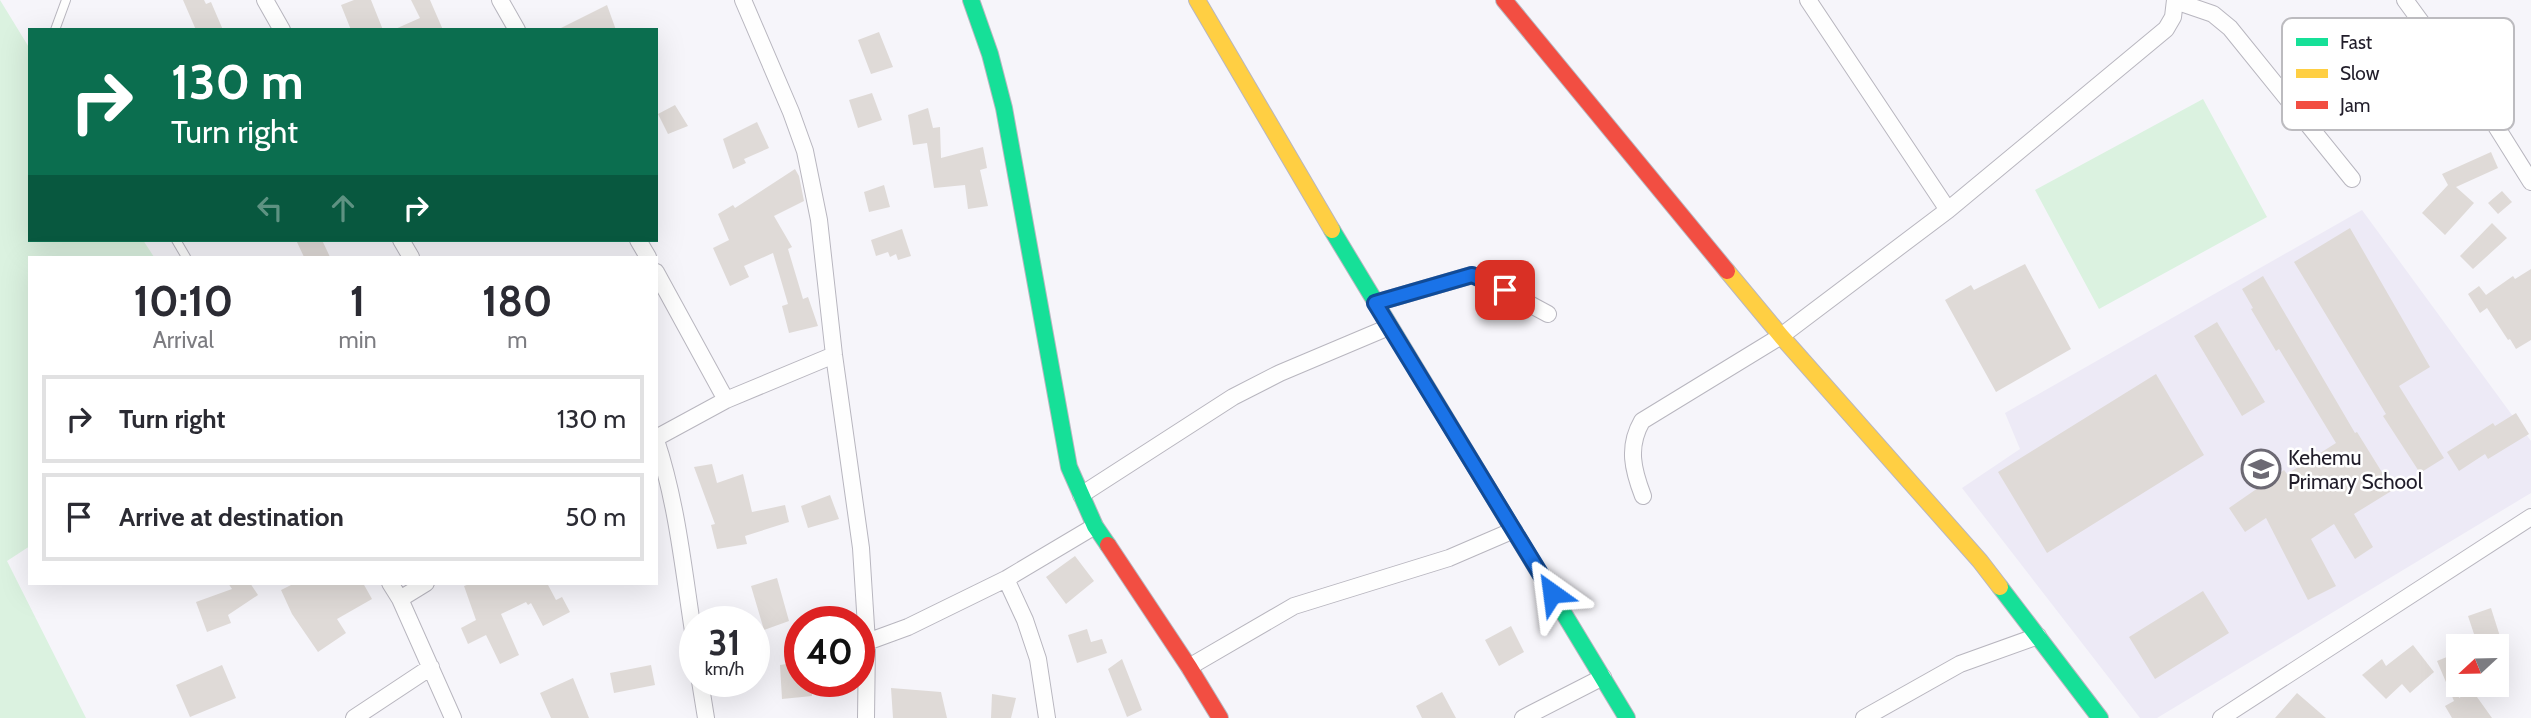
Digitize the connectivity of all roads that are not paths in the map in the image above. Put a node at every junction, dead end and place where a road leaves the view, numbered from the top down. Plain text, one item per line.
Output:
1 (66, 0) edge
2 (265, 0) edge
3 (500, 0) edge
4 (743, 0) edge
5 (971, 0) edge
6 (1197, 0) edge
7 (1504, 0) edge
8 (1808, 0) edge
9 (2405, 0) edge
10 (2175, 1) edge
11 (2418, 18) edge
12 (56, 28) edge
13 (281, 28) edge
14 (516, 28) edge
15 (2282, 92) edge
16 (2312, 130) edge
17 (2498, 130) edge
18 (2352, 179) dead end
19 (2531, 181) edge
20 (1948, 209) junction
21 (658, 276) edge
22 (1375, 303) junction
23 (1548, 314) dead end
24 (1390, 327) junction
25 (1781, 336) junction
26 (834, 355) junction
27 (726, 400) junction
28 (658, 438) edge
29 (658, 445) edge
30 (1081, 495) junction
31 (1643, 496) dead end
32 (2531, 517) edge
33 (1095, 526) junction
34 (1514, 530) junction
35 (1006, 579) junction
36 (391, 585) edge
37 (423, 585) edge
38 (400, 599) junction
39 (689, 606) edge
40 (865, 606) edge
41 (2038, 636) junction
42 (875, 639) edge
43 (431, 667) junction
44 (1189, 667) junction
45 (1604, 677) junction
46 (703, 697) edge
47 (866, 697) edge
48 (354, 718) edge
49 (453, 718) edge
50 (706, 718) edge
51 (866, 718) edge
52 (1048, 718) edge
53 (1220, 718) edge
54 (1523, 718) edge
55 (1627, 718) edge
56 (1864, 718) edge
57 (2100, 718) edge
58 (2221, 718) edge

1 - 12 lane
2 - 13 street
3 - 14 street
4 - 26 street
5 - 30 street
6 - 22 street
7 - 25 street
8 - 20 street
9 - 11 street
10 - 15 street
10 - 20 street
16 - 18 street
17 - 19 street
20 - 25 street
21 - 27 street
22 - 23 street
22 - 24 street
24 - 30 street
24 - 34 street
25 - 31 street
25 - 41 street
26 - 27 street
26 - 40 street
27 - 28 street
29 - 39 street
30 - 33 street
32 - 58 street
33 - 35 street
33 - 44 street
34 - 44 street
34 - 45 street
35 - 42 street
35 - 52 street
36 - 38 street
37 - 38 street
38 - 43 street
41 - 56 street
41 - 57 street
43 - 48 street
43 - 49 street
44 - 53 street
45 - 54 street
45 - 55 street
46 - 50 street
47 - 51 street

